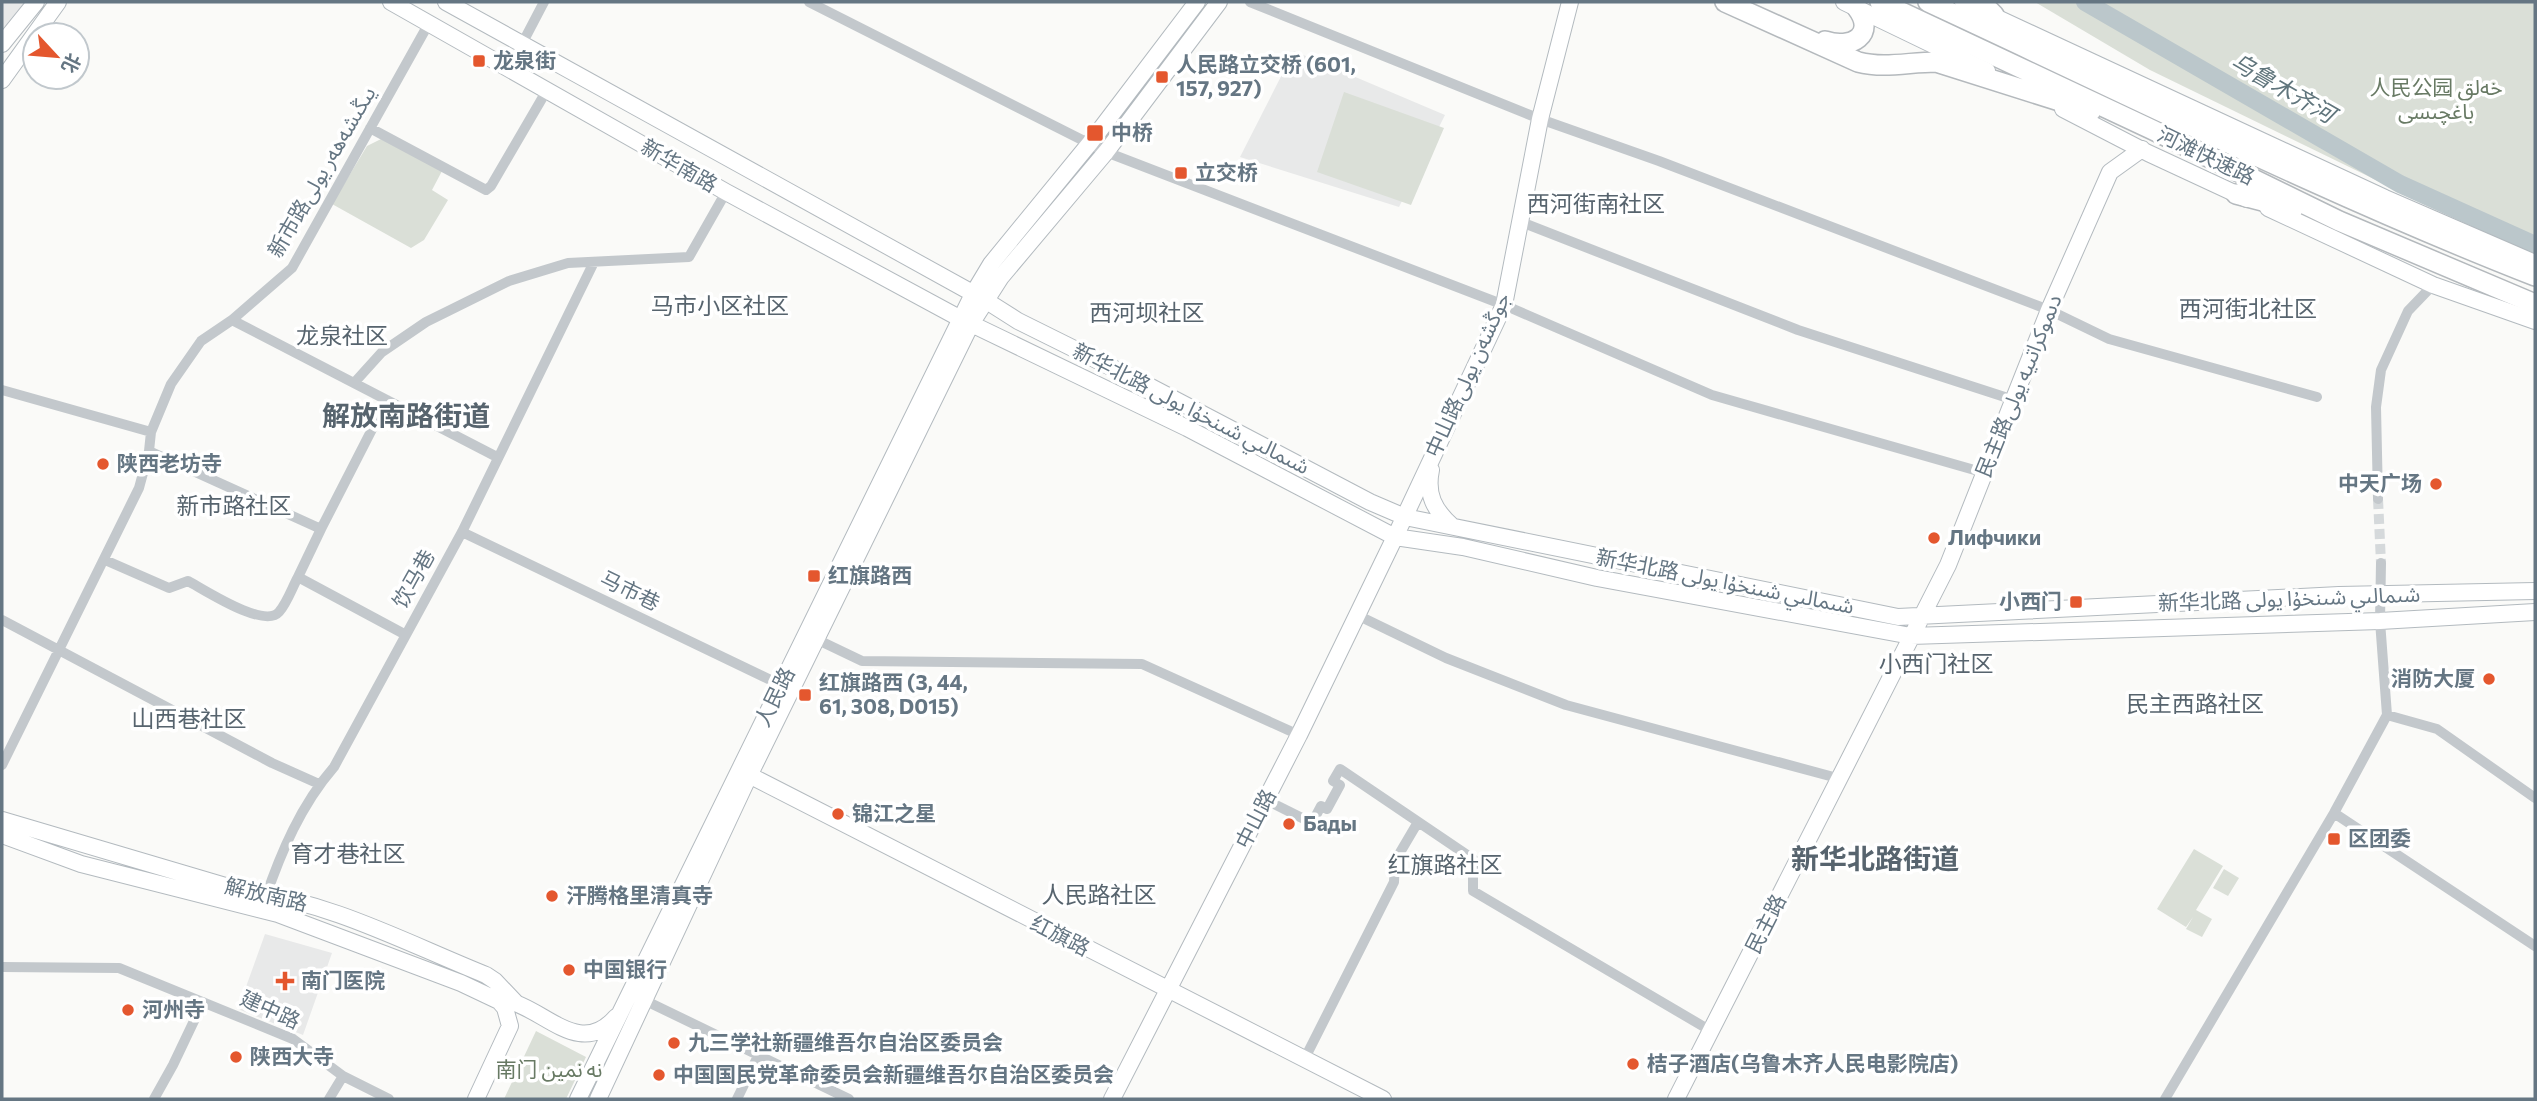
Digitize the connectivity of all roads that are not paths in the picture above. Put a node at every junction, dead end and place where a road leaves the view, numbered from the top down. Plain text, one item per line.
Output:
1 (36, 2) edge
2 (58, 2) edge
3 (391, 2) edge
4 (446, 2) edge
5 (544, 2) edge
6 (809, 2) edge
7 (1197, 2) edge
8 (1219, 2) edge
9 (1250, 2) edge
10 (1570, 2) edge
11 (1725, 2) edge
12 (1740, 2) edge
13 (1880, 2) edge
14 (1928, 2) edge
15 (1963, 2) edge
16 (1851, 5) edge
17 (1987, 8) edge
18 (429, 23) junction
19 (2, 44) edge
20 (522, 44) junction
21 (2064, 50) junction
22 (2, 80) edge
23 (547, 90) junction
24 (2035, 95) junction
25 (2148, 104) junction
26 (1540, 119) junction
27 (370, 128) junction
28 (2153, 130) junction
29 (1090, 143) junction
30 (2142, 149) junction
31 (1106, 152) junction
32 (726, 192) junction
33 (2236, 194) junction
34 (2339, 221) junction
35 (1521, 222) junction
36 (594, 262) junction
37 (2535, 263) edge
38 (2535, 276) edge
39 (2433, 285) junction
40 (979, 297) junction
41 (2535, 304) edge
42 (1504, 305) junction
43 (2049, 310) junction
44 (232, 320) junction
45 (966, 321) junction
46 (2535, 321) edge
47 (354, 383) junction
48 (2, 390) edge
49 (2317, 397) dead end
50 (387, 400) junction
51 (2014, 400) junction
52 (151, 432) junction
53 (149, 451) junction
54 (1435, 452) junction
55 (497, 457) junction
56 (1984, 473) junction
57 (2378, 499) tunnel mouth
58 (1405, 517) junction
59 (1452, 526) junction
60 (321, 529) junction
61 (462, 532) junction
62 (1395, 537) junction
63 (1415, 541) junction
64 (105, 560) junction
65 (2381, 563) tunnel mouth
66 (298, 577) junction
67 (1376, 577) junction
68 (2535, 591) edge
69 (2380, 594) junction
70 (2535, 612) edge
71 (1357, 615) junction
72 (1920, 617) junction
73 (2, 620) edge
74 (2380, 621) junction
75 (406, 635) junction
76 (1911, 636) junction
77 (816, 639) junction
78 (57, 651) junction
79 (780, 685) junction
80 (2387, 715) junction
81 (1299, 734) junction
82 (2, 765) edge
83 (744, 773) junction
84 (1841, 779) junction
85 (319, 784) junction
86 (2535, 798) edge
87 (1266, 800) junction
88 (2334, 813) junction
89 (2, 820) edge
90 (1418, 822) junction
91 (2, 835) edge
92 (266, 894) junction
93 (261, 910) junction
94 (2535, 946) edge
95 (2, 967) edge
96 (1168, 991) junction
97 (490, 996) junction
98 (644, 1000) junction
99 (202, 1002) junction
100 (514, 1002) junction
101 (624, 1007) junction
102 (1711, 1031) junction
103 (507, 1036) junction
104 (759, 1054) junction
105 (1304, 1060) junction
106 (343, 1076) junction
107 (153, 1099) edge
108 (329, 1099) edge
109 (389, 1099) edge
110 (476, 1099) edge
111 (578, 1099) edge
112 (598, 1099) edge
113 (737, 1099) edge
114 (849, 1099) edge
115 (1112, 1099) edge
116 (1383, 1099) edge
117 (1676, 1099) edge
118 (2164, 1099) edge

1 - 19 main road
2 - 22 main road
3 - 18 main road, 新华南路
4 - 20 main road, 新华南路
5 - 20 street
6 - 29 street
7 - 29 main road
8 - 31 main road
9 - 26 street
10 - 26 main road, 中山路جوڭشەن يولى
11 - 24 highway
12 - 16 highway
13 - 28 highway, 河滩快速路
14 - 25 highway, 河滩快速路
15 - 17 main road
16 - 24 main road
17 - 21 main road
18 - 23 main road, 新华南路
18 - 27 street, 新市路يىڭىشەھەر يولى
20 - 40 main road, 新华南路
21 - 25 highway
21 - 37 main road
23 - 27 street
23 - 32 main road, 新华南路
24 - 28 highway
24 - 30 main road
25 - 38 highway, 河滩快速路
26 - 35 main road, 中山路جوڭشەن يولى
26 - 43 street
27 - 44 street, 新市路يىڭىشەھەر يولى
28 - 34 highway, 河滩快速路
29 - 31 street
29 - 40 main road
30 - 33 main road
30 - 43 main road, 民主路دىموكراتىيە يولى
31 - 40 main road
31 - 42 street
32 - 36 street
32 - 45 main road, 新华南路
33 - 34 highway
33 - 39 main road
34 - 41 highway, 河滩快速路
35 - 42 main road, 中山路جوڭشەن يولى
35 - 51 street
36 - 47 street
36 - 55 street, 饮马巷
39 - 46 main road
39 - 57 street
40 - 45 main road, 人民路
40 - 58 main road, 新华北路 شىمالىي شىنخۇا يولى
42 - 54 main road, 中山路جوڭشەن يولى
42 - 56 street
43 - 49 street
43 - 51 main road, 民主路دىموكراتىيە يولى
44 - 47 street
44 - 52 street, 新市路يىڭىشەھەر يولى
45 - 62 main road, 新华北路 شىمالىي شىنخۇا يولى
45 - 77 main road, 人民路
45 - 79 main road, 人民路
47 - 50 street
48 - 52 street
50 - 55 street
50 - 60 street
51 - 56 main road, 民主路دىموكراتىيە يولى
52 - 53 street, 新市路يىڭىشەھەر يولى
53 - 60 street
53 - 64 street, 新市路يىڭىشەھەر يولى
54 - 58 main road, 中山路جوڭشەن يولى
54 - 59 main road
55 - 61 street, 饮马巷
56 - 72 main road, 民主路دىموكراتىيە يولى
58 - 59 main road, 新华北路 شىمالىي شىنخۇا يولى
58 - 62 main road, 中山路جوڭشەن يولى
59 - 72 main road, 新华北路 شىمالىي شىنخۇا يولى
60 - 66 street
61 - 75 street, 饮马巷
61 - 79 street, 马市巷
62 - 63 main road, 新华北路 شىمالىي شىنخۇا يولى
62 - 67 main road, 中山路
63 - 67 main road
63 - 76 main road, 新华北路 شىمالىي شىنخۇا يولى
64 - 66 street
64 - 78 street, 新市路يىڭىشەھەر يولى
65 - 69 street
66 - 75 street
67 - 71 main road, 中山路
68 - 69 main road, 新华北路 شىمالىي شىنخۇا يولى
69 - 72 main road, 新华北路 شىمالىي شىنخۇا يولى
69 - 74 street
70 - 74 main road, 新华北路 شىمالىي شىنخۇا يولى
71 - 81 main road, 中山路
71 - 84 street
72 - 76 main road, 民主路دىموكراتىيە يولى
73 - 78 street
74 - 76 main road, 新华北路 شىمالىي شىنخۇا يولى
74 - 80 street
75 - 85 street, 饮马巷
76 - 84 main road, 民主路
77 - 81 street
77 - 83 main road, 人民路
78 - 82 street, 新市路يىڭىشەھەر يولى
78 - 85 street
79 - 83 main road, 人民路
80 - 86 street
80 - 88 street
81 - 87 main road, 中山路
83 - 96 main road, 红旗路
83 - 98 main road, 人民路
83 - 101 main road, 人民路
84 - 102 main road, 民主路
85 - 92 street, 饮马巷
87 - 90 street
87 - 96 main road, 中山路
88 - 94 street
88 - 118 street
89 - 92 main road, 解放南路
90 - 102 street
90 - 105 street
91 - 93 main road, 解放南路
92 - 93 street, 饮马巷
92 - 100 main road, 解放南路
93 - 97 main road, 解放南路
95 - 99 street, 建中路
96 - 105 main road, 红旗路
96 - 115 main road, 中山路
97 - 100 main road, 解放南路
97 - 103 main road
98 - 104 street
98 - 112 main road, 人民路
99 - 106 street, 建中路
99 - 107 street
100 - 101 main road, 解放南路
100 - 103 main road
101 - 111 main road, 人民路
102 - 117 main road, 民主路
103 - 110 main road
104 - 113 street
104 - 114 street
105 - 116 main road, 红旗路
106 - 108 street
106 - 109 street, 建中路

